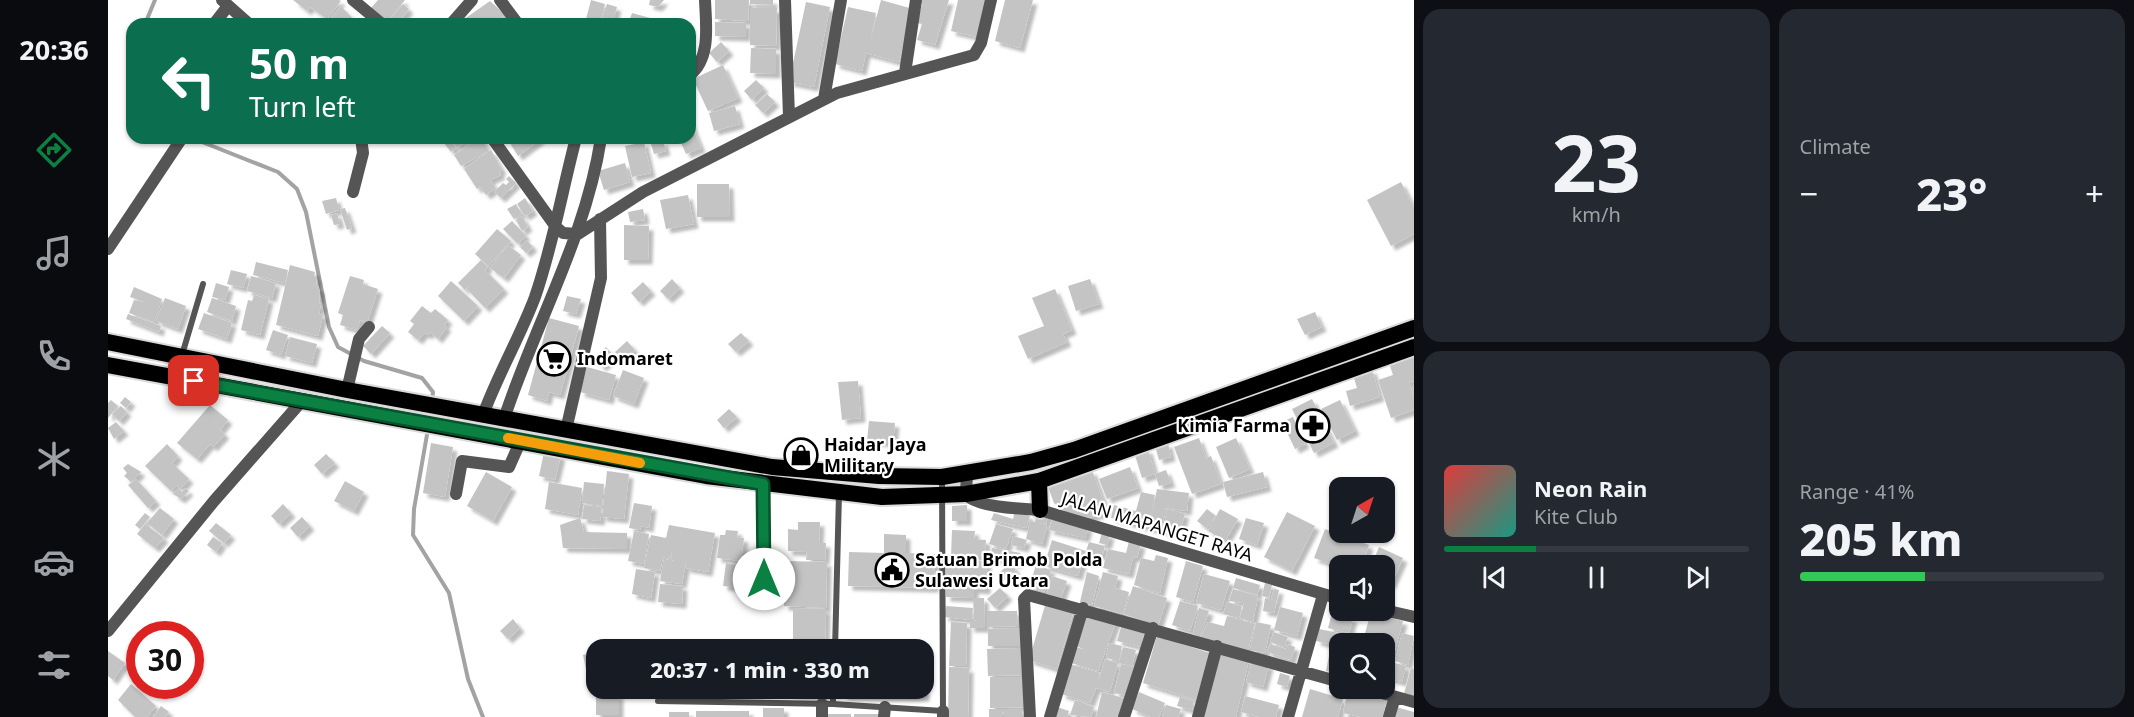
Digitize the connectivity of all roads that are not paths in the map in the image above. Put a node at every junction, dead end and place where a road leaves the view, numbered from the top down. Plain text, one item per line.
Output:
1 (353, 0) edge
2 (472, 0) edge
3 (500, 0) edge
4 (705, 0) edge
5 (785, 0) edge
6 (841, 0) edge
7 (916, 0) edge
8 (991, 0) edge
9 (225, 3) edge
10 (217, 18) edge
11 (242, 18) edge
12 (375, 18) edge
13 (456, 18) edge
14 (514, 18) edge
15 (696, 68) edge
16 (905, 73) junction
17 (824, 99) junction
18 (789, 117) junction
19 (178, 144) edge
20 (362, 144) edge
21 (496, 144) edge
22 (575, 144) edge
23 (600, 144) edge
24 (352, 192) dead end
25 (600, 219) junction
26 (556, 227) junction
27 (578, 234) junction
28 (108, 249) edge
29 (203, 284) dead end
30 (369, 327) dead end
31 (1414, 328) edge
32 (108, 342) edge
33 (1414, 347) edge
34 (182, 357) junction
35 (108, 365) edge
36 (347, 390) junction
37 (301, 402) junction
38 (478, 413) junction
39 (504, 419) junction
40 (566, 430) junction
41 (521, 440) junction
42 (967, 473) junction
43 (942, 477) junction
44 (1039, 481) junction
45 (763, 484) junction
46 (839, 493) junction
47 (456, 494) dead end
48 (966, 494) junction
49 (941, 495) junction
50 (1040, 510) junction
51 (1323, 595) junction
52 (1329, 596) edge
53 (764, 602) dead end
54 (1083, 608) junction
55 (1395, 613) edge
56 (1414, 617) edge
57 (1153, 627) junction
58 (108, 631) edge
59 (834, 639) edge
60 (1217, 646) junction
61 (1302, 671) junction
62 (1329, 679) edge
63 (1395, 697) edge
64 (1394, 699) edge
65 (658, 700) dead end
66 (1414, 702) edge
67 (826, 708) edge
68 (884, 712) edge
69 (943, 714) edge
70 (1030, 717) edge
71 (1050, 717) edge
72 (1124, 717) edge
73 (1197, 717) edge
74 (1288, 717) edge
75 (1389, 717) edge

1 - 12 street
2 - 13 street
3 - 14 street
4 - 15 street
5 - 18 street
6 - 17 street
7 - 16 street
8 - 16 street
9 - 10 street
9 - 11 street
16 - 17 street
17 - 18 street
18 - 25 street
19 - 28 street
20 - 24 street
21 - 26 street
22 - 26 street
23 - 27 street
25 - 27 street
25 - 40 street
26 - 27 street
26 - 38 street
27 - 39 street
29 - 34 lane
30 - 36 street
31 - 42 highway
32 - 34 highway
33 - 44 highway
34 - 36 highway
35 - 37 highway
36 - 38 highway
37 - 41 highway
37 - 58 street
38 - 39 highway
39 - 40 highway
40 - 43 highway
41 - 45 highway
41 - 47 street
42 - 43 highway
42 - 48 street
43 - 49 lane
44 - 48 highway
44 - 50 highway
45 - 46 highway
45 - 53 street
46 - 49 highway
46 - 59 lane
48 - 49 highway
48 - 50 street, JALAN MAPANGET RAYA
49 - 69 lane
50 - 51 street, JALAN MAPANGET RAYA
51 - 52 street, JALAN MAPANGET RAYA
51 - 61 street
54 - 57 street
54 - 70 street
54 - 71 street
55 - 56 street
57 - 60 street
57 - 72 street
60 - 61 street
60 - 73 street
61 - 62 street
61 - 74 street
63 - 66 street
64 - 75 street
65 - 67 lane
67 - 68 lane
68 - 69 lane

